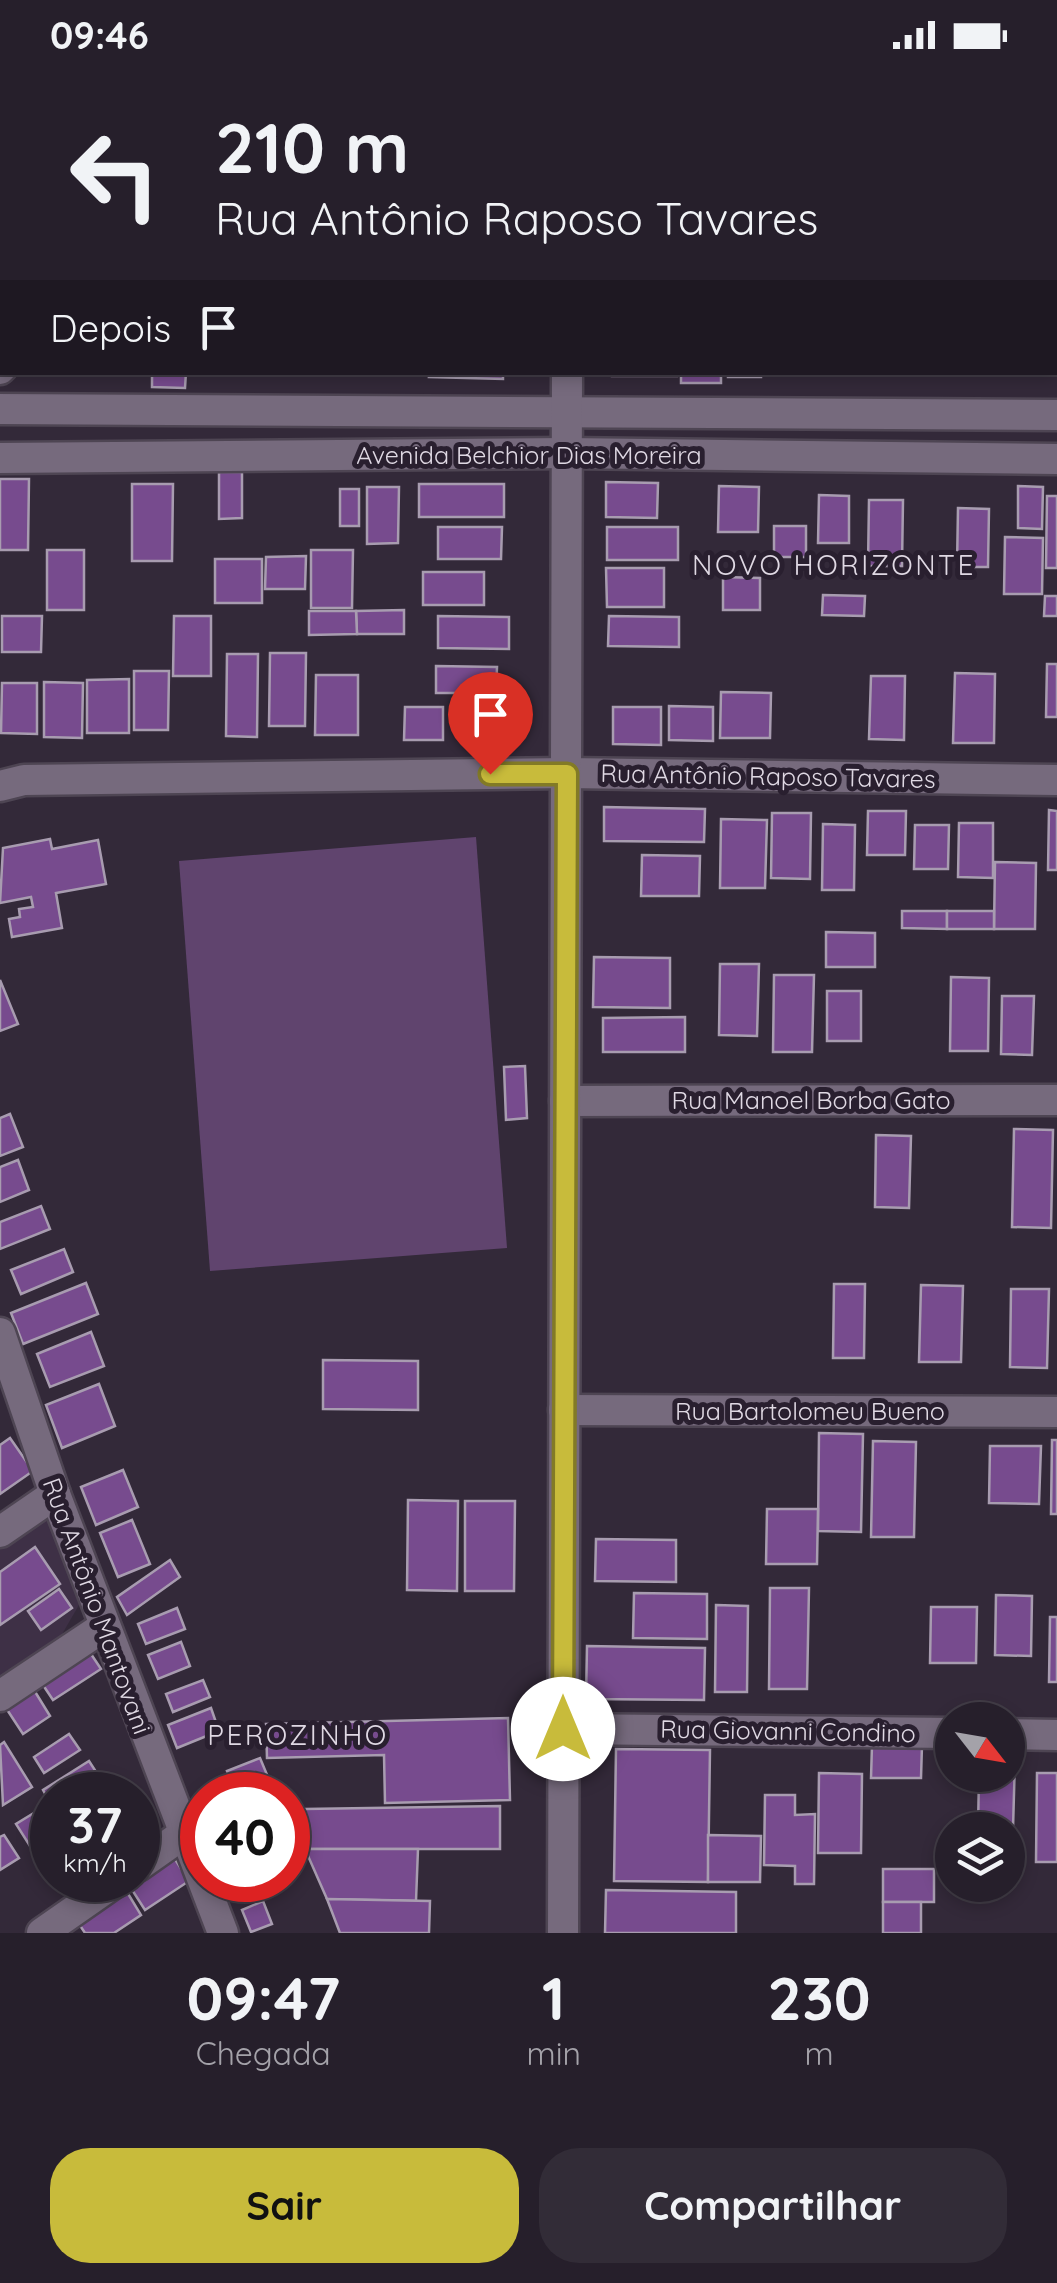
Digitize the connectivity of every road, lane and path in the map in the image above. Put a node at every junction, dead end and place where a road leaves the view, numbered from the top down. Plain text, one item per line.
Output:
1 (567, 375) edge
2 (0, 409) edge
3 (566, 412) junction
4 (1057, 415) edge
5 (567, 454) junction
6 (0, 458) edge
7 (1057, 459) edge
8 (567, 774) junction
9 (1057, 780) edge
10 (0, 786) edge
11 (1057, 1100) edge
12 (565, 1101) junction
13 (0, 1333) edge
14 (564, 1410) junction
15 (1057, 1412) edge
16 (55, 1494) junction
17 (0, 1532) edge
18 (105, 1626) junction
19 (0, 1696) edge
20 (563, 1729) junction
21 (935, 1733) edge
22 (1025, 1734) edge
23 (1057, 1734) edge
24 (180, 1830) edge
25 (86, 1902) edge
26 (210, 1902) edge
27 (42, 1933) edge
28 (223, 1933) edge
29 (563, 1933) edge

1 - 3 street
2 - 3 street, Avenida Belchior Dias Moreira
3 - 4 street, Avenida Belchior Dias Moreira
3 - 5 street
5 - 6 street, Avenida Belchior Dias Moreira
5 - 7 street, Avenida Belchior Dias Moreira
5 - 8 street
8 - 9 street, Rua Antônio Raposo Tavares
8 - 10 street, Rua Antônio Raposo Tavares
8 - 12 street
11 - 12 street, Rua Manoel Borba Gato
12 - 14 street
13 - 16 street, Rua Antônio Mantovani
14 - 15 street, Rua Bartolomeu Bueno
14 - 20 street
16 - 17 street
16 - 18 street, Rua Antônio Mantovani
18 - 19 street
18 - 24 street, Rua Antônio Mantovani
20 - 21 street, Rua Giovanni Condino
20 - 29 street
22 - 23 street
25 - 27 street
26 - 28 street, Rua Antônio Mantovani

